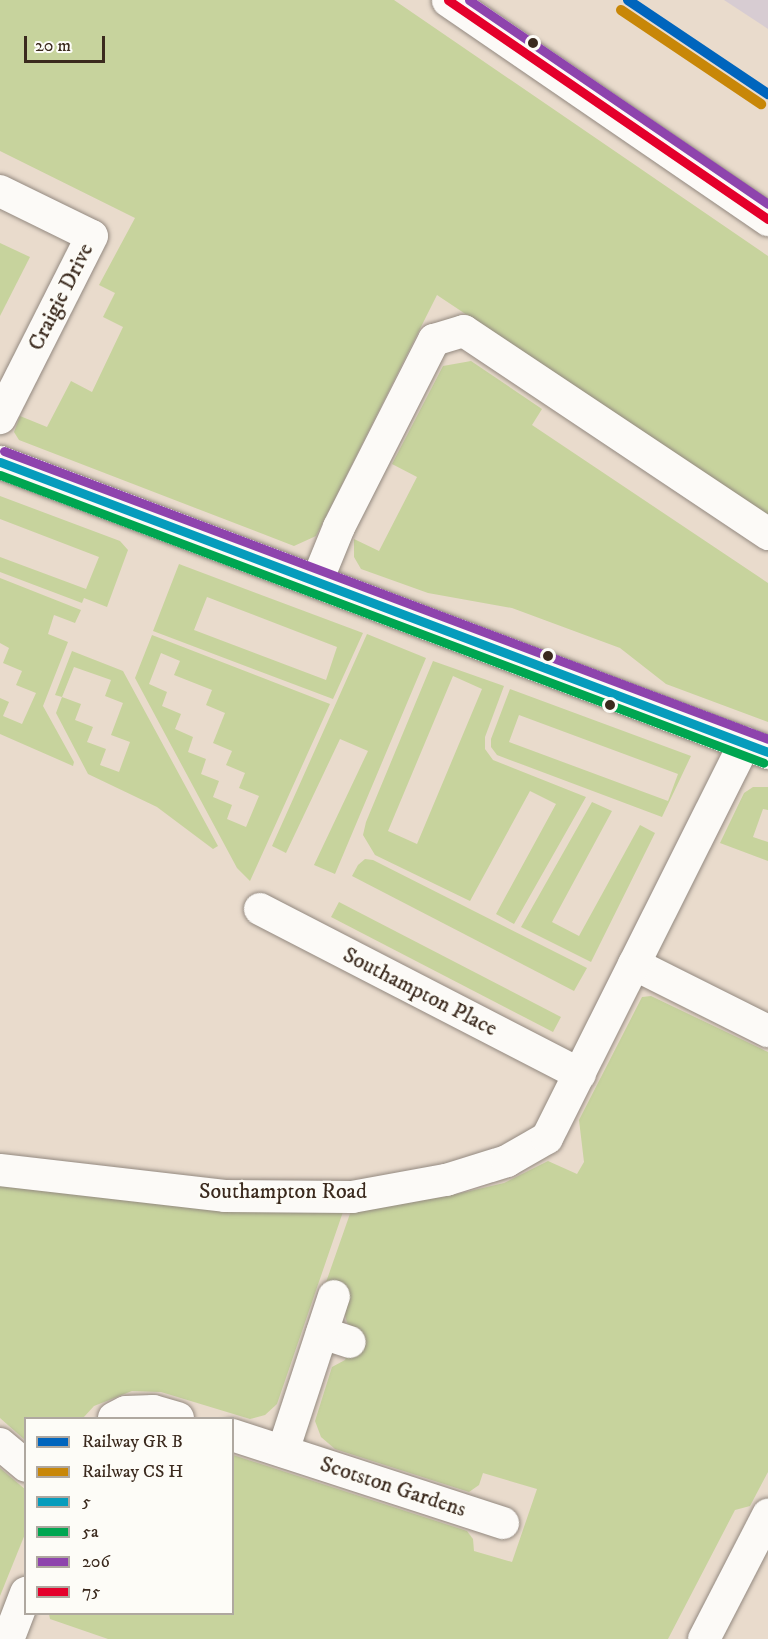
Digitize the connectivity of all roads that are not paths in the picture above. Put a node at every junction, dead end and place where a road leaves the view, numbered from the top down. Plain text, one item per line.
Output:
1 (448, 0) edge
2 (0, 191) edge
3 (768, 219) edge
4 (0, 418) edge
5 (0, 462) edge
6 (768, 534) edge
7 (317, 581) junction
8 (757, 747) edge
9 (260, 909) dead end
10 (634, 964) junction
11 (768, 1031) edge
12 (580, 1074) junction
13 (0, 1170) edge
14 (334, 1296) dead end
15 (117, 1417) edge
16 (172, 1417) edge
17 (234, 1436) edge
18 (0, 1444) edge
19 (283, 1451) junction
20 (24, 1464) edge
21 (768, 1515) edge
22 (503, 1523) dead end
23 (24, 1601) edge
24 (16, 1634) edge
25 (704, 1639) edge

1 - 3 street
2 - 4 street, Craigie Drive
5 - 7 street
6 - 7 street
7 - 8 street
8 - 10 street, Southampton Road
9 - 12 street, Southampton Place
10 - 11 street
10 - 12 street, Southampton Road
12 - 13 street, Southampton Road
14 - 19 street
15 - 16 street
17 - 19 street, Scotston Gardens
18 - 20 street
19 - 22 street, Scotston Gardens
21 - 25 street
23 - 24 street

